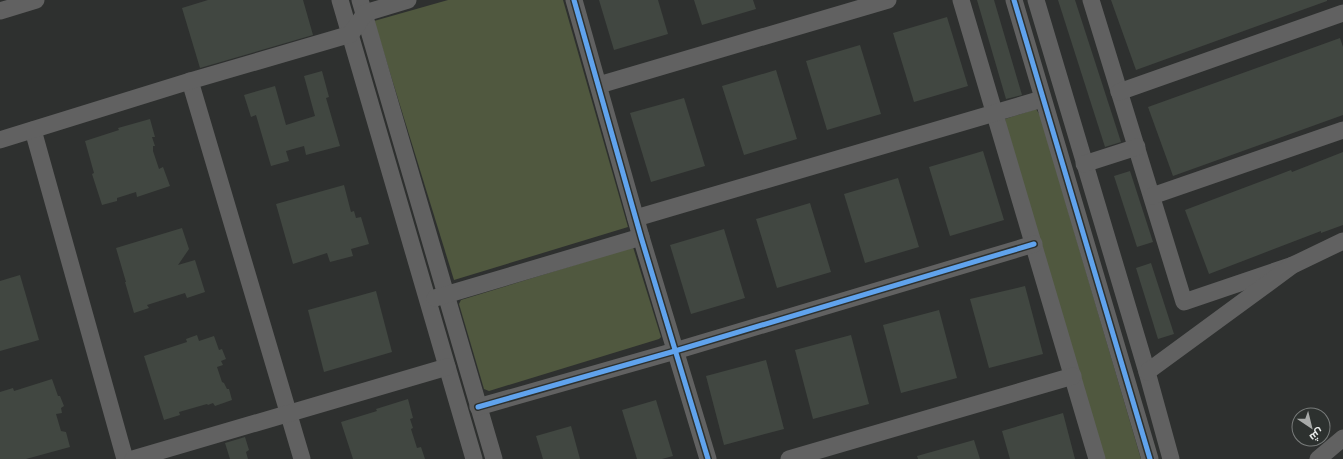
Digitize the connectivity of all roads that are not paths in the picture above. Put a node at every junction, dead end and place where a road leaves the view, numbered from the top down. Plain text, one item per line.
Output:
1 (36, 0) edge
2 (340, 0) edge
3 (408, 0) edge
4 (574, 0) edge
5 (888, 0) edge
6 (961, 0) edge
7 (1014, 0) edge
8 (1036, 0) edge
9 (1091, 0) edge
10 (362, 7) edge
11 (0, 10) edge
12 (1343, 13) edge
13 (1043, 24) junction
14 (1023, 30) junction
15 (350, 34) junction
16 (190, 81) junction
17 (599, 85) junction
18 (1119, 92) junction
19 (1042, 99) junction
20 (995, 112) junction
21 (32, 130) junction
22 (1343, 130) edge
23 (0, 140) edge
24 (1137, 147) junction
25 (1084, 164) junction
26 (1152, 196) junction
27 (636, 218) junction
28 (642, 237) junction
29 (1343, 241) edge
30 (1034, 244) junction
31 (1293, 266) junction
32 (446, 295) junction
33 (428, 301) junction
34 (675, 351) junction
35 (447, 367) junction
36 (1147, 372) junction
37 (1073, 376) junction
38 (478, 407) junction
39 (289, 414) junction
40 (1343, 438) edge
41 (1170, 454) edge
42 (1150, 456) edge
43 (125, 459) edge
44 (133, 459) edge
45 (302, 459) edge
46 (474, 459) edge
47 (494, 459) edge
48 (708, 459) edge
49 (789, 459) edge
50 (1097, 459) edge
51 (1318, 459) edge

1 - 11 street
2 - 15 street
3 - 10 street
4 - 17 street
5 - 17 street
6 - 20 street
7 - 14 street
8 - 13 street
9 - 18 street
10 - 15 street
10 - 32 street
12 - 18 street
13 - 14 street
13 - 25 street
14 - 19 street
15 - 16 street
15 - 33 street
16 - 21 street
16 - 39 street
17 - 27 street
18 - 24 street
19 - 20 street
19 - 42 street
20 - 27 street
20 - 30 street
21 - 23 street
21 - 43 street
22 - 26 street
24 - 25 street
24 - 26 street
25 - 36 street
26 - 31 street
27 - 28 street
28 - 32 street
28 - 34 street
29 - 31 street
30 - 34 street
30 - 37 street
31 - 36 street
32 - 33 street
32 - 38 street
33 - 35 street
34 - 38 street
34 - 48 street
35 - 39 street
35 - 46 street
36 - 41 street
37 - 49 street
37 - 50 street
38 - 47 street
39 - 44 street
39 - 45 street
40 - 51 street
41 - 42 street

